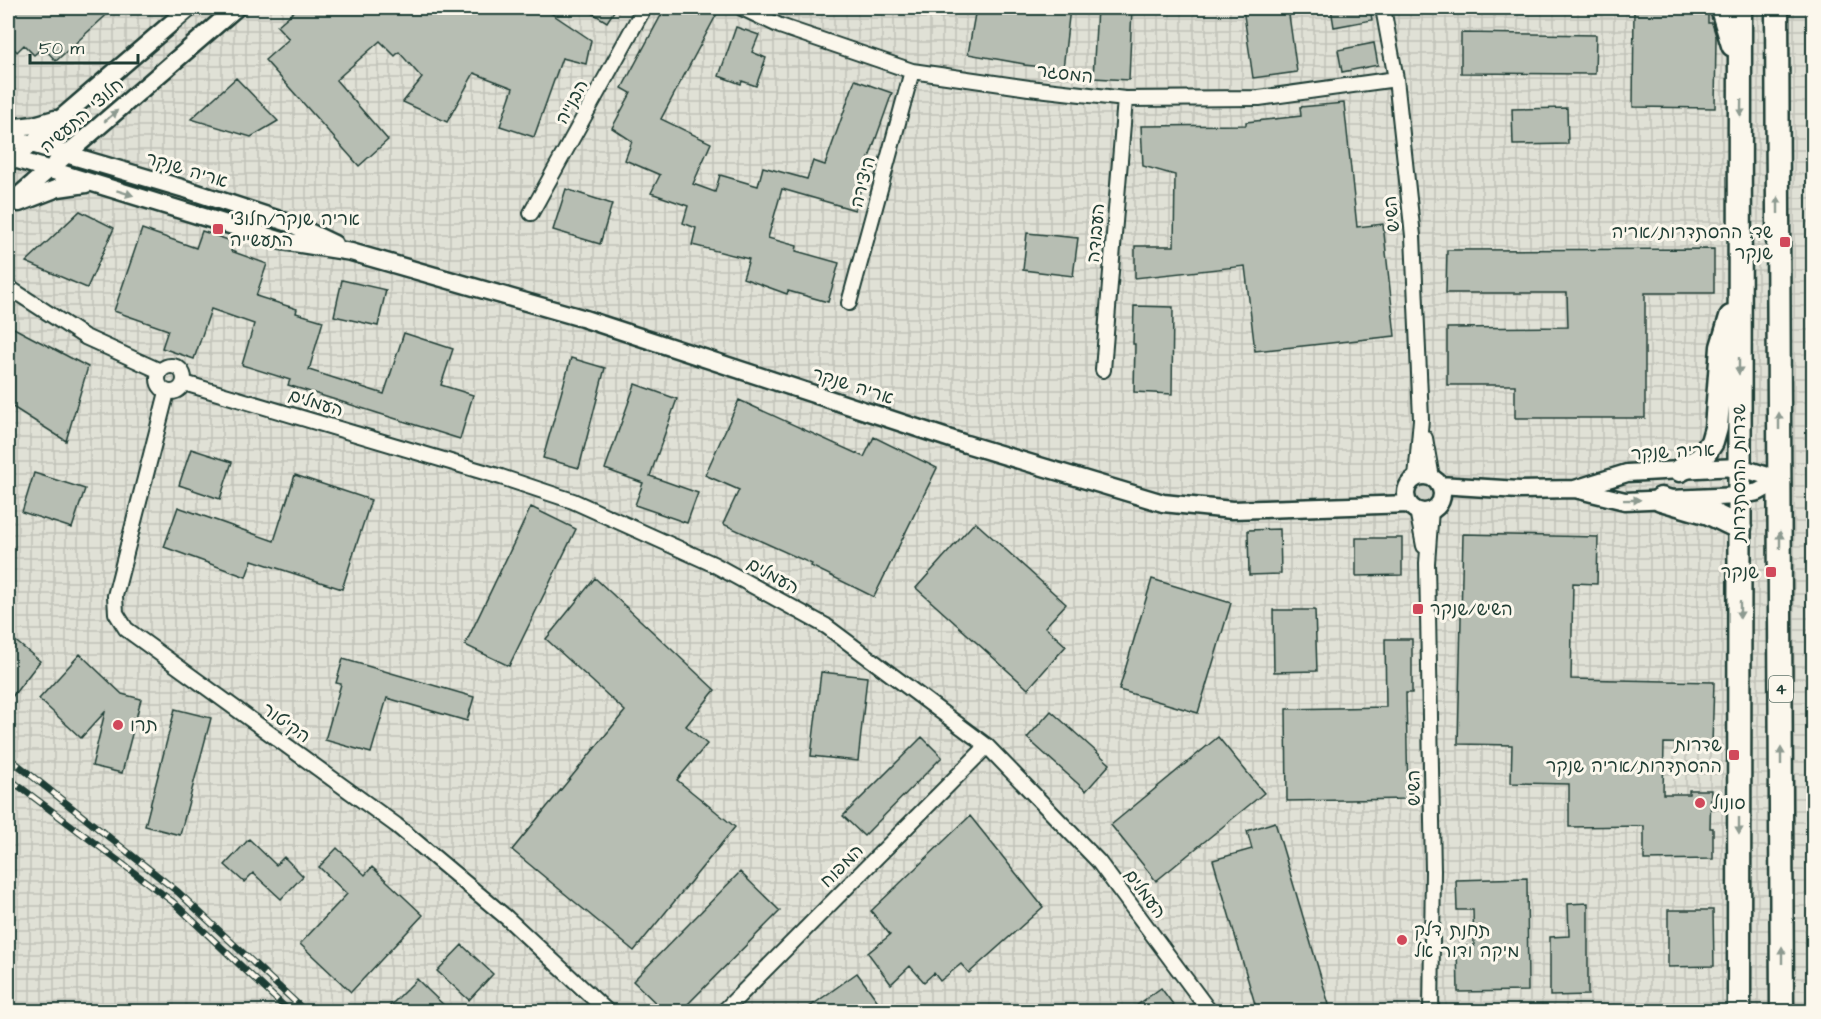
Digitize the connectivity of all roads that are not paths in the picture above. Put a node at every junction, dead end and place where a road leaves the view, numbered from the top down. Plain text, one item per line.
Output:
1 (189, 8) edge
2 (236, 8) edge
3 (645, 8) edge
4 (742, 8) edge
5 (1383, 8) edge
6 (1731, 8) edge
7 (1777, 8) edge
8 (912, 71) junction
9 (1396, 79) junction
10 (1125, 99) junction
11 (61, 116) junction
12 (8, 128) edge
13 (8, 137) edge
14 (30, 144) junction
15 (67, 155) junction
16 (10, 160) edge
17 (49, 170) junction
18 (93, 183) junction
19 (8, 205) edge
20 (8, 210) edge
21 (531, 213) dead end
22 (351, 252) junction
23 (8, 287) edge
24 (1738, 293) junction
25 (849, 303) dead end
26 (1103, 370) dead end
27 (160, 371) junction
28 (184, 382) junction
29 (167, 392) junction
30 (1739, 467) junction
31 (1680, 470) junction
32 (1780, 480) junction
33 (1575, 489) junction
34 (1424, 494) junction
35 (1739, 496) junction
36 (1660, 499) junction
37 (1740, 528) junction
38 (987, 746) junction
39 (608, 1011) edge
40 (723, 1011) edge
41 (1210, 1011) edge
42 (1431, 1011) edge
43 (1739, 1011) edge
44 (1782, 1011) edge

1 - 11 street, חלוצי התעשיה
15 -> 2 street, חלוצי התעשיה
3 - 21 street, הבנייה
4 - 8 street, המסגר
5 - 9 street, השיש
6 -> 24 highway, שדרות ההסתדרות
32 -> 7 highway, 4
8 - 10 street, המסגר
8 - 25 street, היצירה
9 - 10 street, המסגר
9 - 34 street, השיש
10 - 26 street, העבודה
11 - 12 street
11 - 14 street, חלוצי התעשיה
13 - 14 street, אריה שנקר
14 - 15 street, אריה שנקר
14 - 16 street, חלוצי התעשיה
15 - 17 street, חלוצי התעשיה
15 - 22 street, אריה שנקר
16 - 17 street, אריה שנקר
17 - 18 street, אריה שנקר
17 - 19 street, חלוצי התעשיה
18 - 20 street
18 -> 22 street, אריה שנקר
22 - 34 street, אריה שנקר
23 - 27 street
24 -> 30 highway, שדרות ההסתדרות
24 - 31 highway
27 - 28 street
27 - 29 street
28 - 29 street
28 - 38 street, העמלים
29 - 39 street, הקיטור
30 - 31 street, אריה שנקר
30 - 32 street, אריה שנקר
30 - 35 highway, שדרות ההסתדרות
31 - 33 street, אריה שנקר
32 - 35 street, אריה שנקר
44 -> 32 highway, 4
33 - 34 street, אריה שנקר
33 -> 36 street, אריה שנקר
34 - 42 street, השיש
35 - 36 street, אריה שנקר
35 - 37 highway, שדרות ההסתדרות
36 - 37 highway
37 -> 43 highway, שדרות ההסתדרות
38 - 40 street, המפוח
38 - 41 street, העמלים

